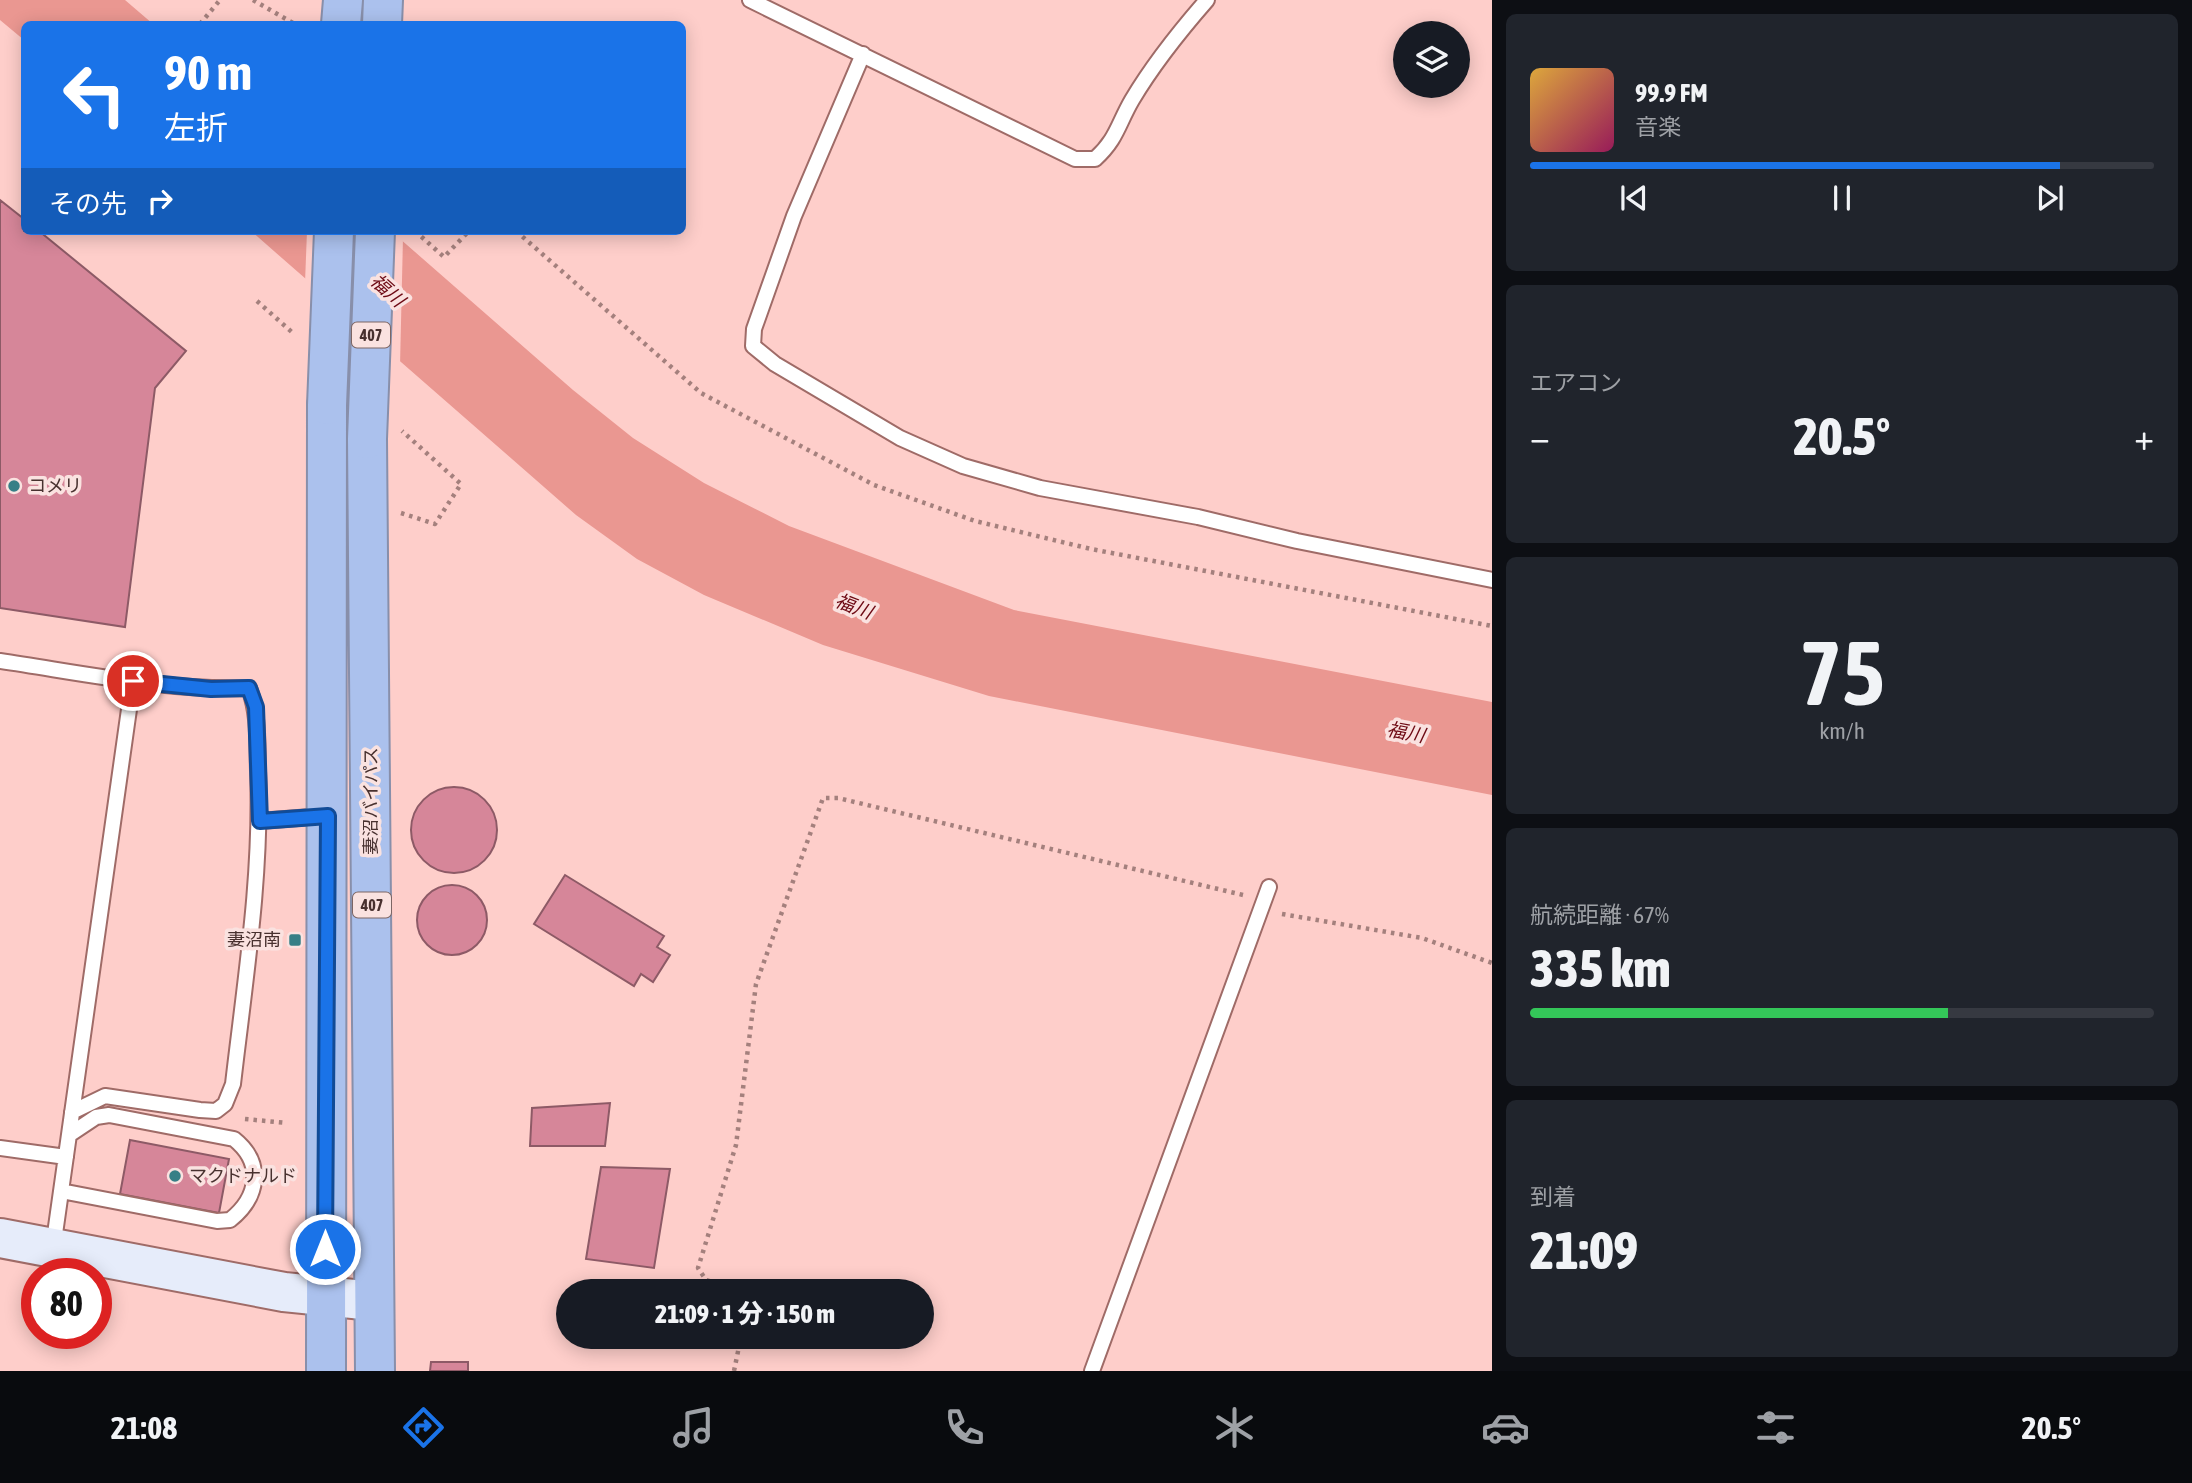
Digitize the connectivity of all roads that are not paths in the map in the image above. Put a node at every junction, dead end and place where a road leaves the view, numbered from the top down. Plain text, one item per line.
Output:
1 (343, 0) edge
2 (383, 0) edge
3 (750, 0) edge
4 (1207, 0) edge
5 (341, 21) edge
6 (382, 21) edge
7 (863, 54) junction
8 (334, 235) edge
9 (375, 235) edge
10 (1492, 580) edge
11 (0, 661) edge
12 (133, 681) junction
13 (328, 816) junction
14 (260, 821) junction
15 (1266, 894) road end
16 (72, 1112) junction
17 (69, 1136) junction
18 (0, 1148) edge
19 (66, 1157) junction
20 (61, 1191) junction
21 (0, 1238) edge
22 (53, 1248) junction
23 (325, 1297) junction
24 (373, 1301) junction
25 (326, 1371) edge
26 (374, 1371) edge
27 (1093, 1371) edge

1 - 5 highway
2 - 6 highway
3 - 7 lane
4 - 7 lane
7 - 10 lane
8 - 13 highway, 407, bridge
9 - 24 highway, 妻沼バイパス / 407, bridge
11 - 12 lane
12 - 14 lane
12 - 16 lane
13 - 14 lane
13 - 23 highway, 407
14 - 16 lane
15 - 27 lane
16 - 17 lane
17 - 19 lane
17 - 20 lane
18 - 19 lane
19 - 20 lane
20 - 22 lane
21 - 22 street
22 - 23 street
23 - 24 street
23 - 25 highway, 407
24 - 26 highway, 妻沼バイパス / 407

